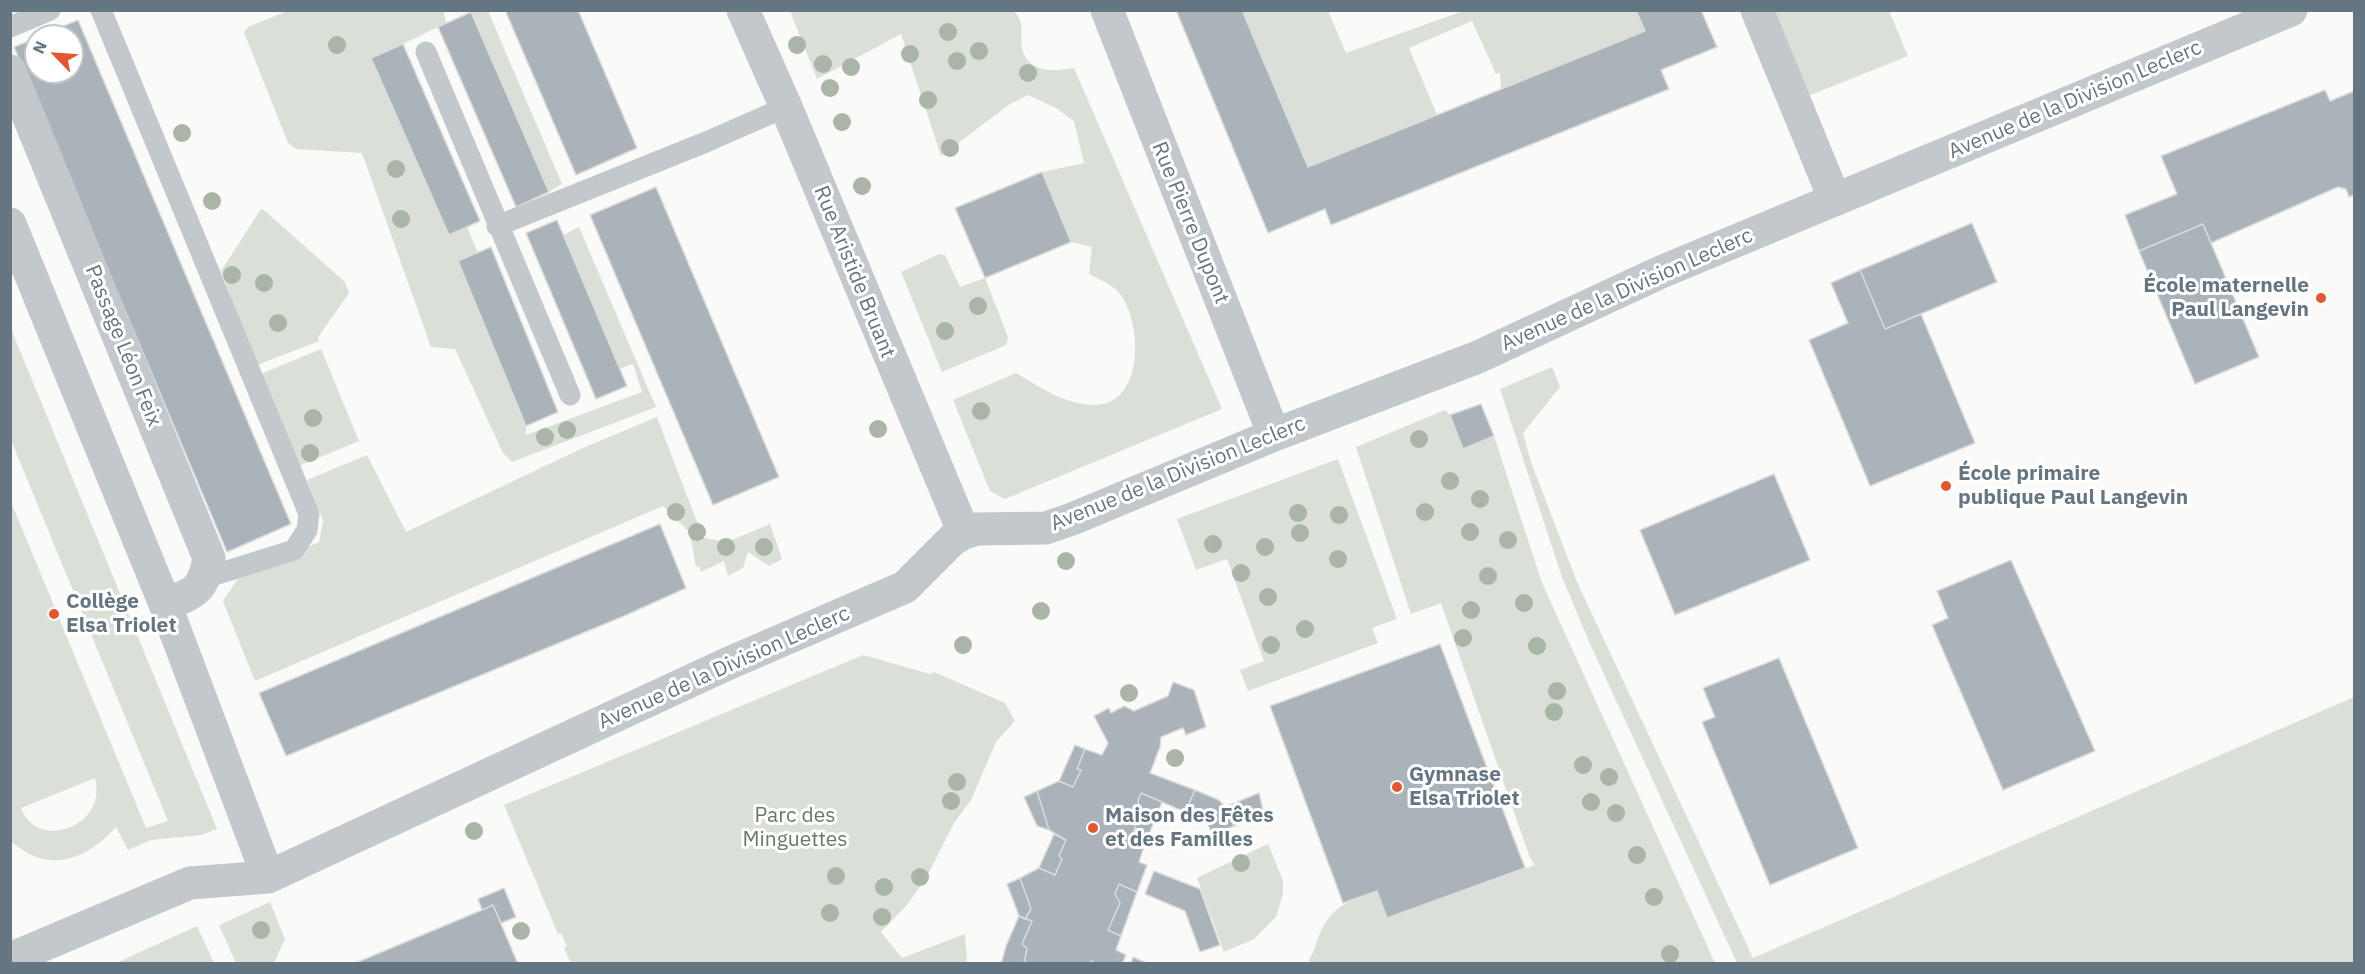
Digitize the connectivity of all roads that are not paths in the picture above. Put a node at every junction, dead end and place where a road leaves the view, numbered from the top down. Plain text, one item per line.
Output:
1 (50, 10) edge
2 (101, 10) edge
3 (743, 10) edge
4 (1107, 10) edge
5 (1757, 10) edge
6 (2291, 10) edge
7 (10, 27) edge
8 (426, 52) dead end
9 (10, 71) edge
10 (786, 107) junction
11 (1835, 200) junction
12 (10, 224) edge
13 (497, 226) junction
14 (570, 395) dead end
15 (1274, 435) junction
16 (964, 533) junction
17 (206, 578) junction
18 (165, 604) junction
19 (268, 877) junction
20 (10, 959) edge

1 - 7 lane
2 - 17 lane
3 - 10 street, Rue Aristide Bruant
4 - 15 street, Rue Pierre Dupont
5 - 11 street
6 - 11 street, Avenue de la Division Leclerc
8 - 13 lane
9 - 17 street, Passage Léon Feix
10 - 13 lane
10 - 16 street, Rue Aristide Bruant
11 - 15 street, Avenue de la Division Leclerc
12 - 18 street
13 - 14 lane
15 - 16 street, Avenue de la Division Leclerc
16 - 19 street, Avenue de la Division Leclerc
17 - 18 street
18 - 19 street
19 - 20 street, Avenue de la Division Leclerc

